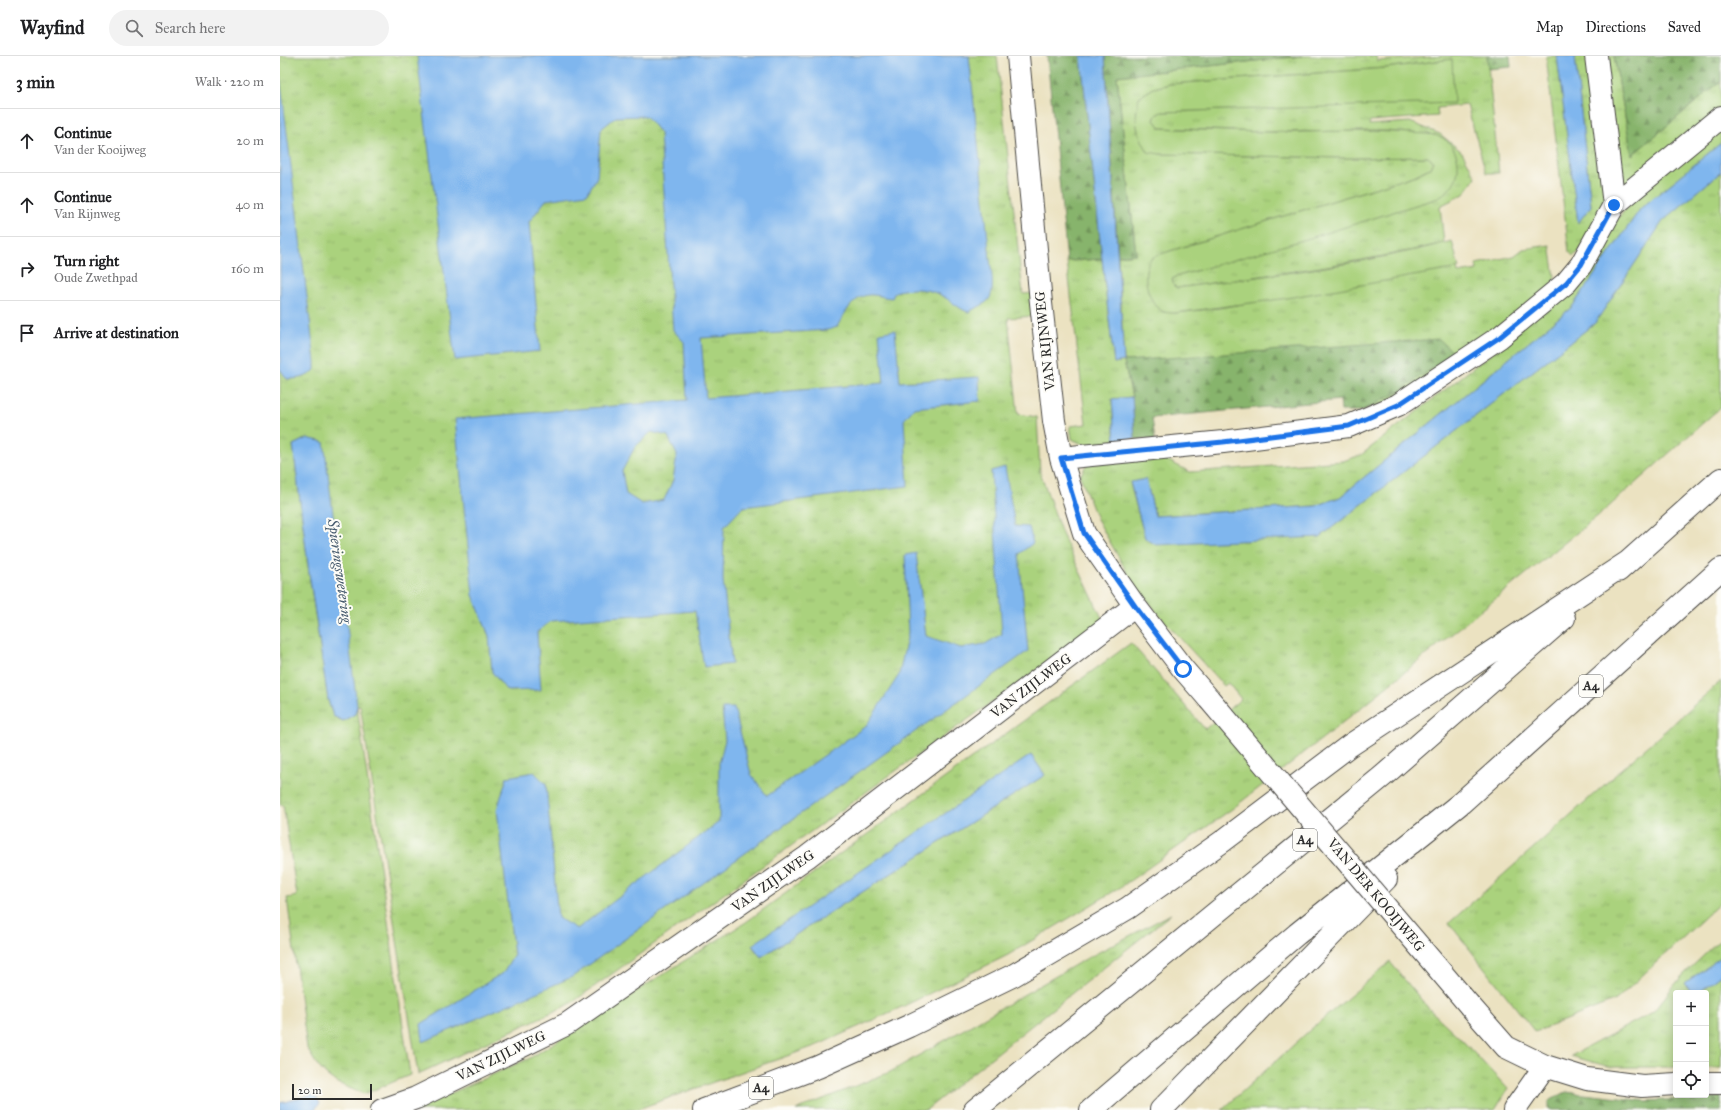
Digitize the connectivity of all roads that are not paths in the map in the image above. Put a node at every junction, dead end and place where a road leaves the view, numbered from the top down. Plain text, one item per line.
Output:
1 (1018, 56) edge
2 (1596, 56) edge
3 (1721, 117) edge
4 (1614, 205) junction
5 (1061, 458) junction
6 (1721, 479) edge
7 (1628, 562) junction
8 (1721, 569) edge
9 (1135, 606) junction
10 (1461, 803) junction
11 (1545, 1066) junction
12 (1721, 1083) edge
13 (1673, 1084) edge
14 (1709, 1084) edge
15 (382, 1110) edge
16 (704, 1110) edge
17 (975, 1110) edge
18 (1090, 1110) edge
19 (1161, 1110) edge
20 (1514, 1110) edge

1 - 5 main road, VAN RIJNWEG
2 - 4 main road
3 - 4 main road
4 - 5 main road
5 - 9 main road, VAN RIJNWEG
6 - 7 main road, A4
7 - 16 main road, A4
7 - 17 main road, A4
8 - 10 main road, A4
9 - 11 main road, VAN DER KOOIJWEG, bridge
9 - 15 main road, VAN ZIJLWEG
10 - 18 main road, A4
10 - 19 main road, A4
11 - 13 main road, VAN DER KOOIJWEG
11 - 20 main road
12 - 14 main road

